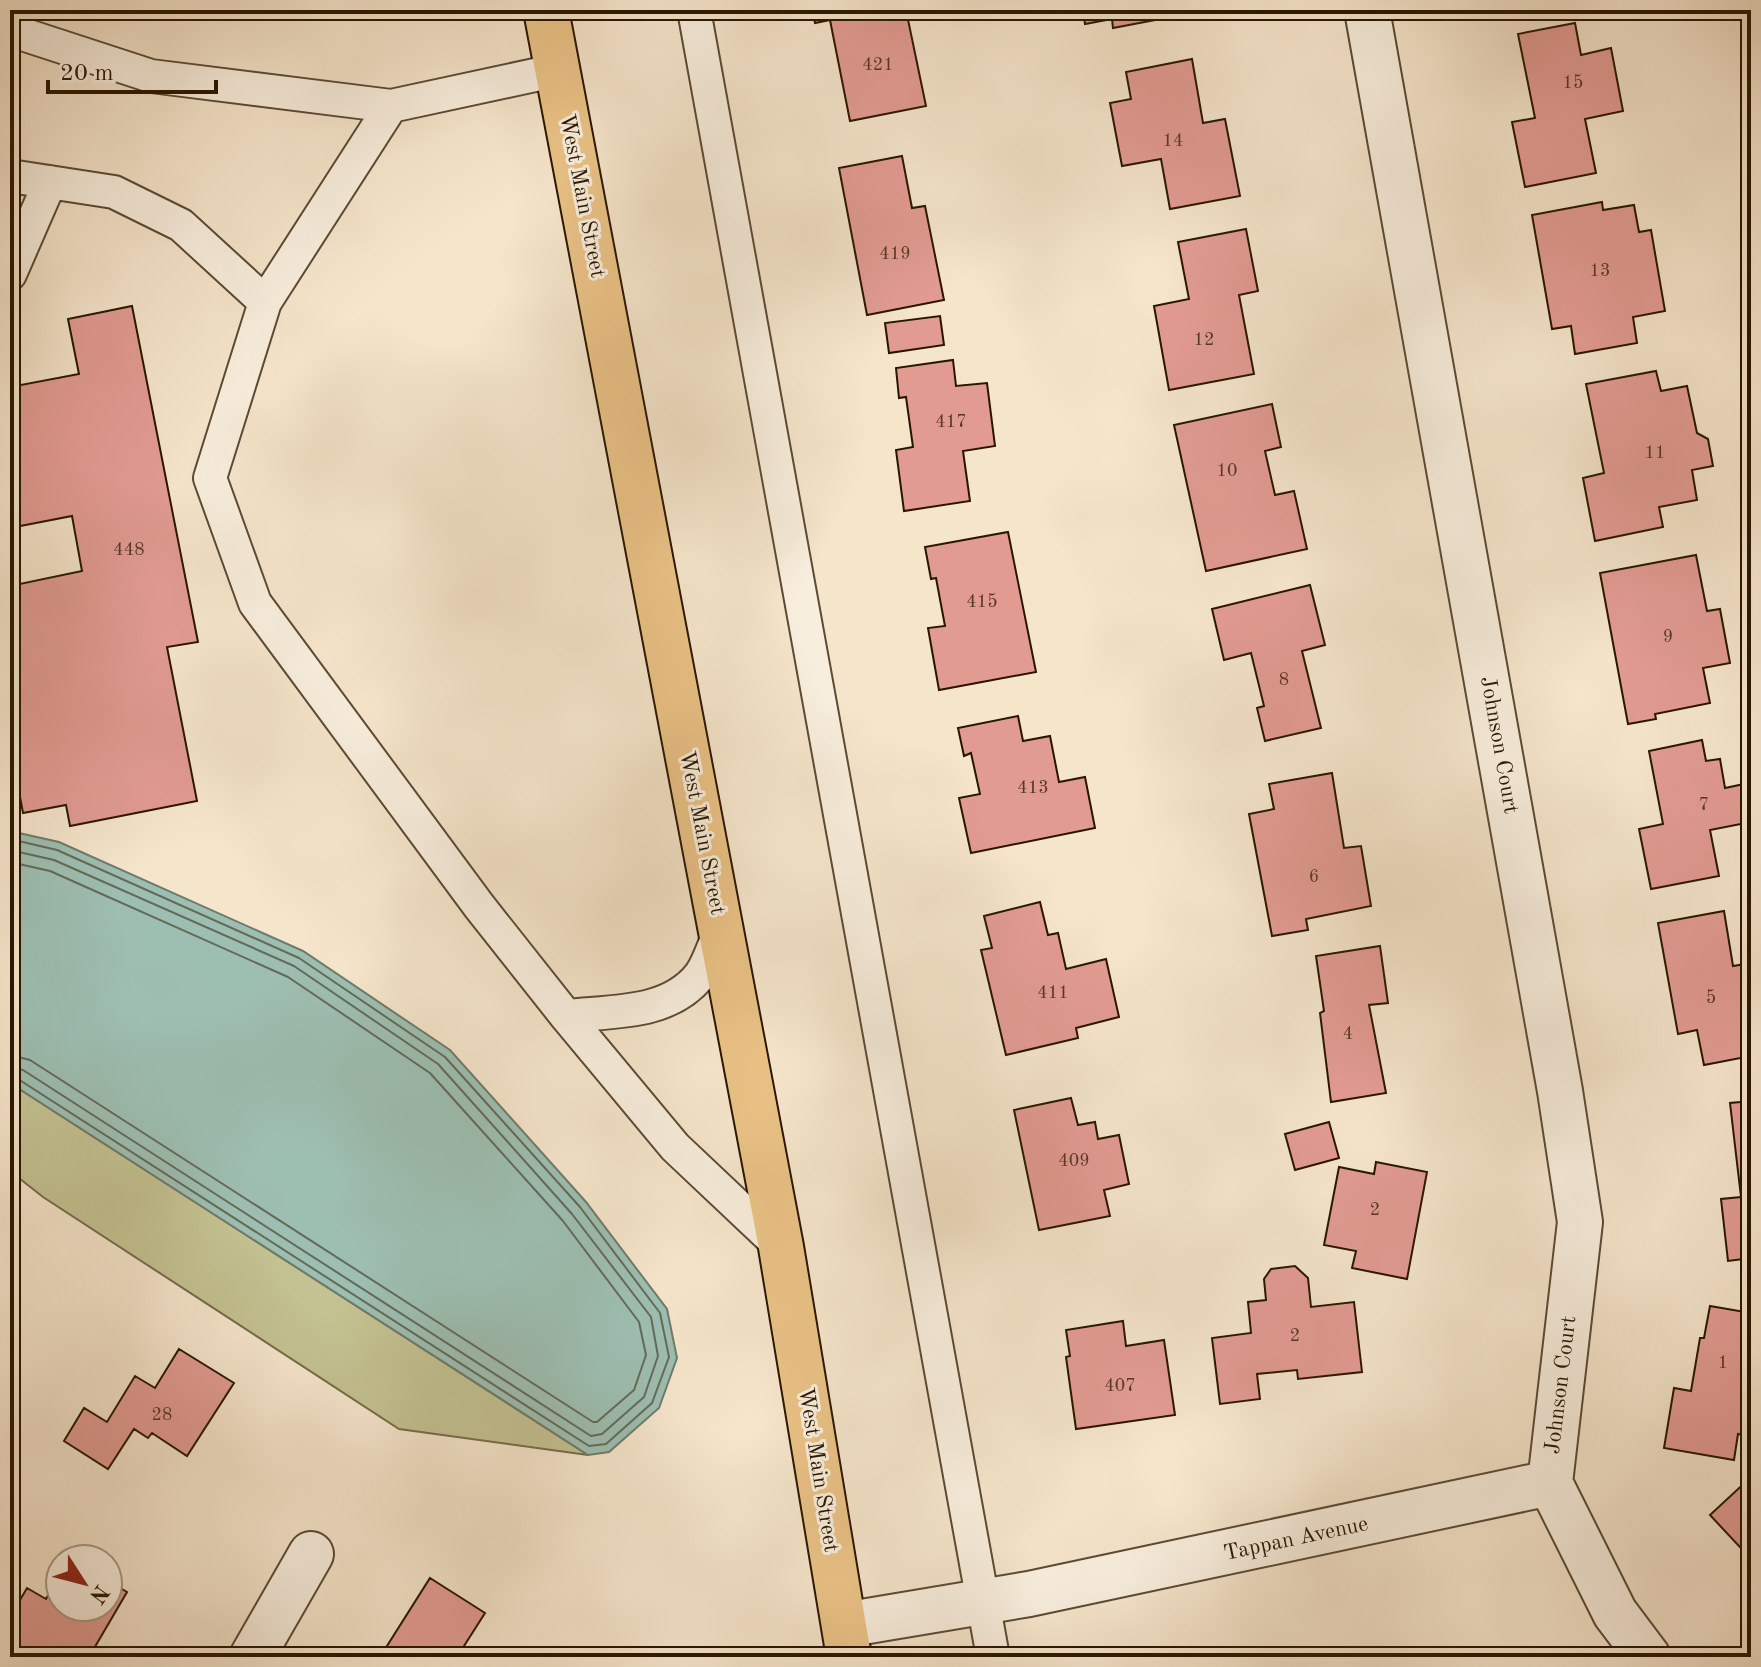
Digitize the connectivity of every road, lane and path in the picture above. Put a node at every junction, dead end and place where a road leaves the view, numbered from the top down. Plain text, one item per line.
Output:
1 (546, 10) edge
2 (694, 10) edge
3 (1367, 10) edge
4 (10, 30) edge
5 (558, 70) junction
6 (391, 106) junction
7 (10, 176) edge
8 (50, 182) junction
9 (10, 274) edge
10 (265, 302) junction
11 (721, 929) junction
12 (566, 1016) junction
13 (781, 1247) junction
14 (1550, 1483) junction
15 (311, 1554) dead end
16 (984, 1602) junction
17 (846, 1641) edge
18 (252, 1657) edge
19 (993, 1657) edge
20 (1648, 1657) edge

1 - 5 main road, West Main Street
2 - 16 lane
3 - 14 street, Johnson Court
4 - 6 lane
5 - 6 lane
5 - 11 main road, West Main Street
6 - 10 lane
7 - 8 lane
8 - 9 lane
8 - 10 lane
10 - 12 lane
11 - 12 lane
11 - 13 main road, West Main Street
12 - 13 lane
13 - 17 main road, West Main Street
14 - 16 street, Tappan Avenue
14 - 20 street
15 - 18 street
16 - 17 street, Tappan Avenue
16 - 19 lane

